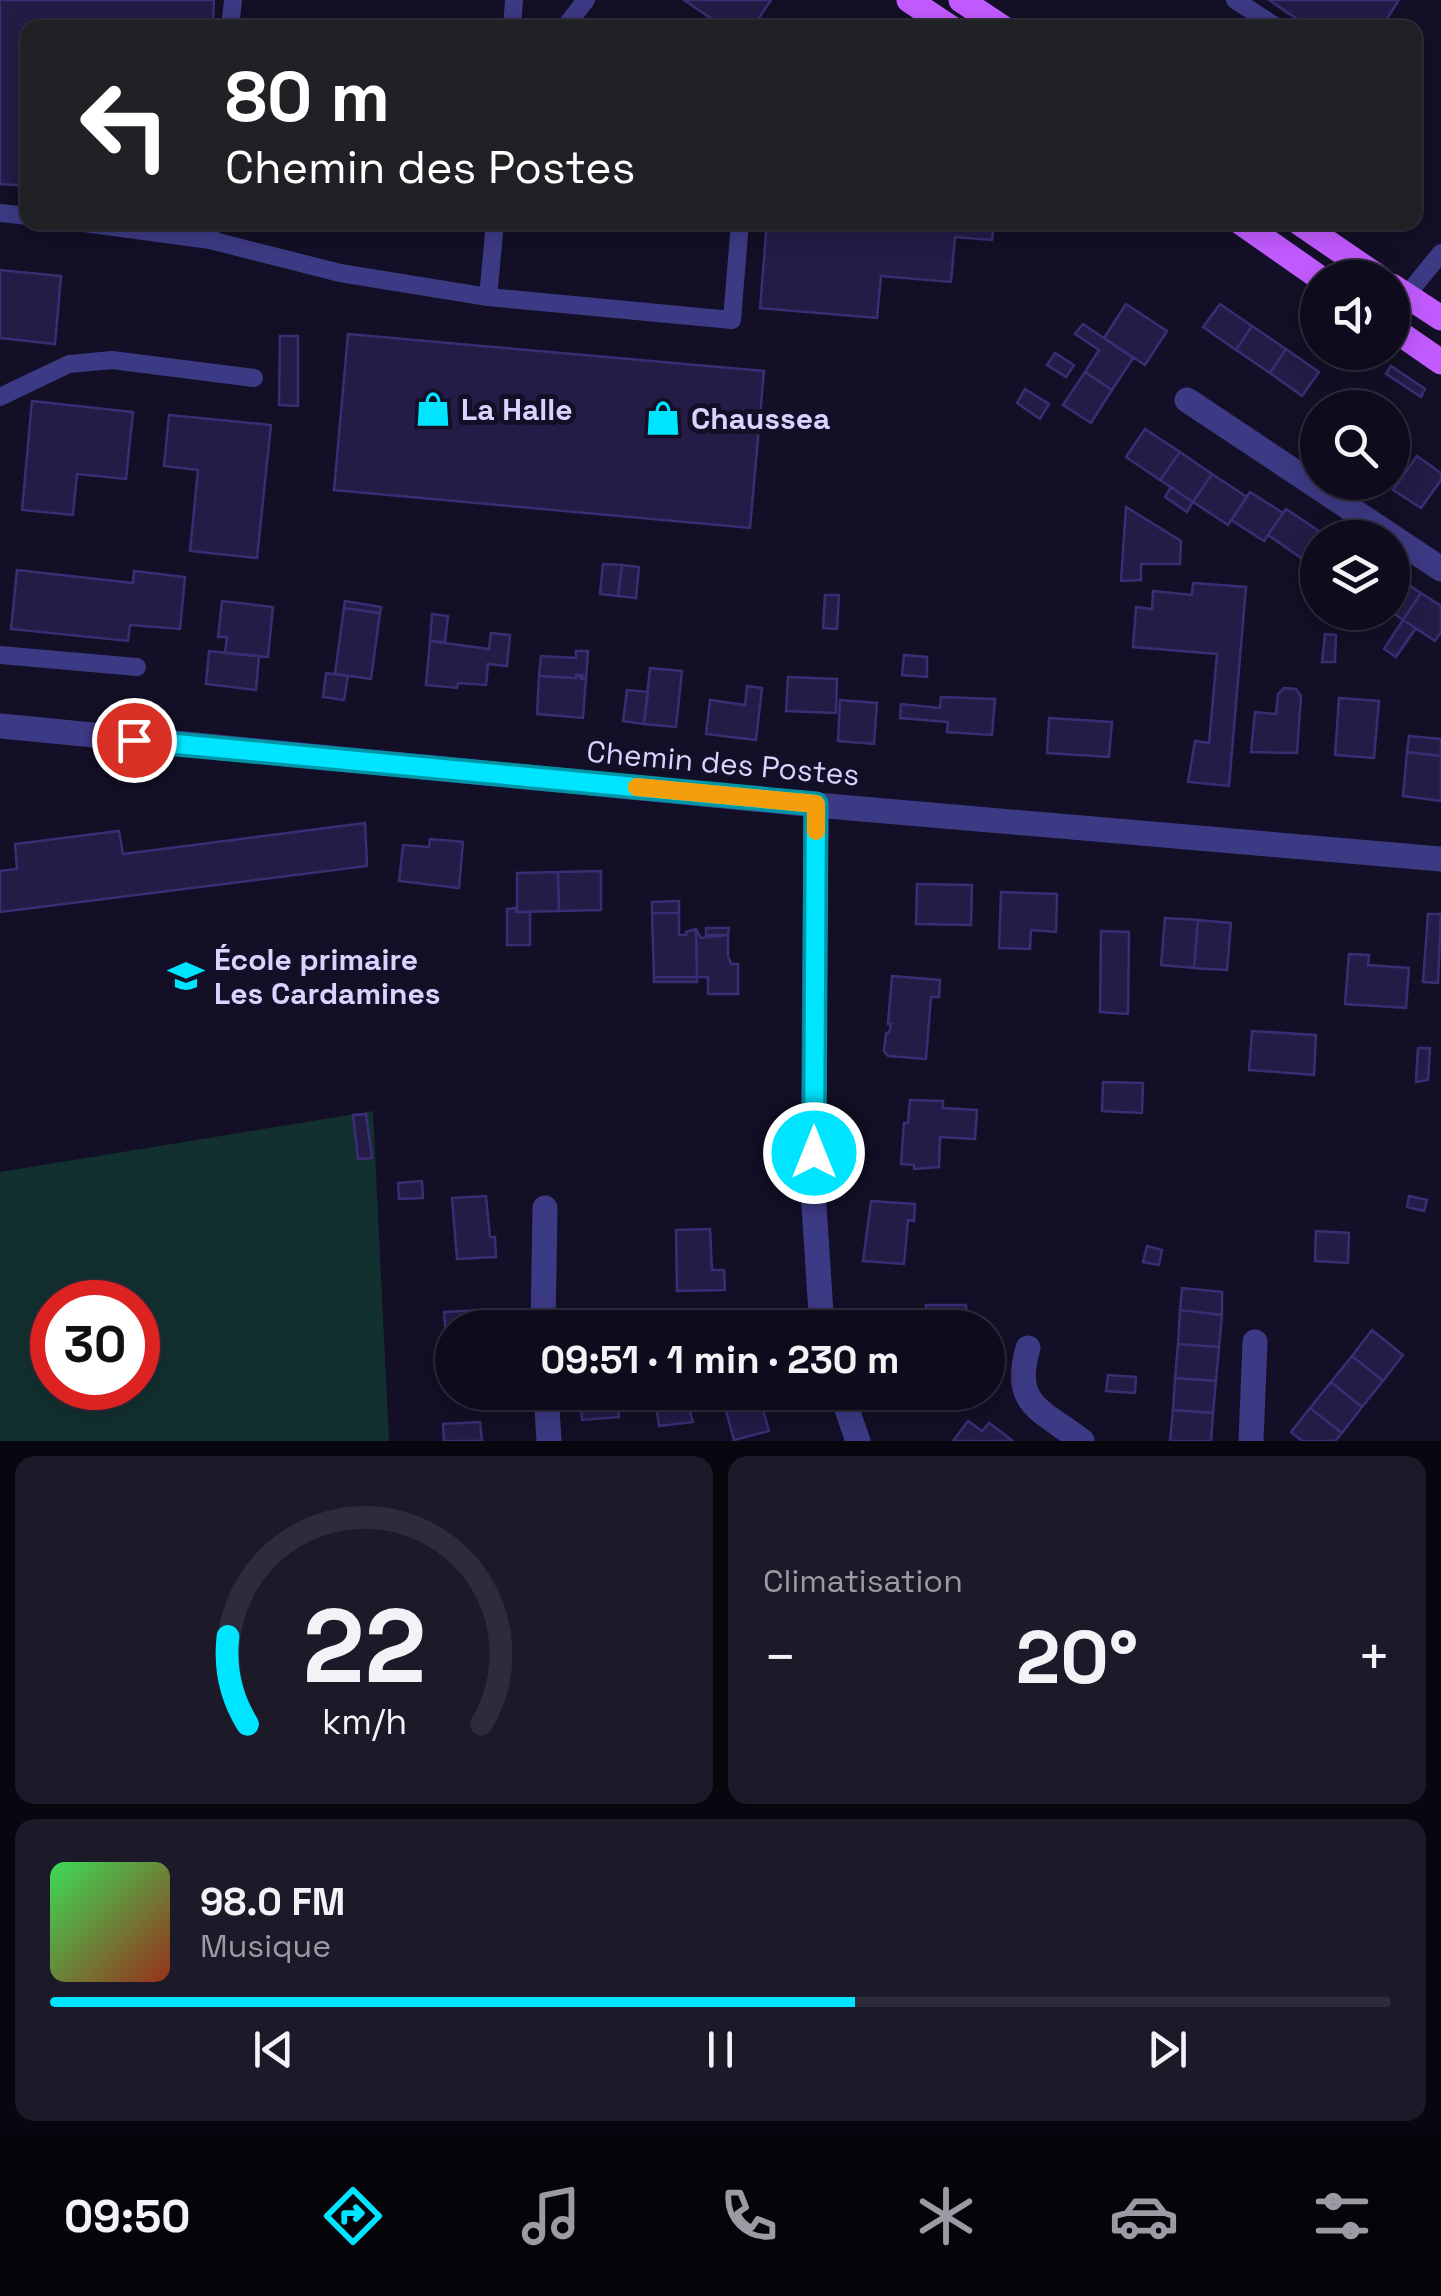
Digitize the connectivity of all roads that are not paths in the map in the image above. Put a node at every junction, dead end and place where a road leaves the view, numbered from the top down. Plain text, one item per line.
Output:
1 (586, 0) edge
2 (909, 0) edge
3 (962, 0) edge
4 (1236, 0) edge
5 (570, 20) edge
6 (939, 20) edge
7 (991, 20) edge
8 (1266, 20) edge
9 (495, 230) edge
10 (739, 230) edge
11 (1251, 230) edge
12 (1310, 230) edge
13 (211, 231) edge
14 (1441, 253) edge
15 (1354, 260) edge
16 (1300, 264) edge
17 (1410, 282) edge
18 (488, 296) junction
19 (1410, 297) edge
20 (1441, 318) edge
21 (1410, 340) edge
22 (1441, 362) edge
23 (254, 378) dead end
24 (0, 397) edge
25 (1186, 400) dead end
26 (1441, 570) edge
27 (0, 655) edge
28 (137, 667) dead end
29 (0, 726) edge
30 (816, 804) junction
31 (1441, 858) edge
32 (545, 1208) dead end
33 (543, 1310) edge
34 (821, 1310) edge
35 (1255, 1342) dead end
36 (1028, 1348) dead end
37 (547, 1410) edge
38 (847, 1410) edge
39 (549, 1441) edge
40 (858, 1441) edge
41 (1082, 1441) edge
42 (1251, 1441) edge

1 - 5 lane
2 - 6 main road
3 - 7 main road
4 - 8 lane
9 - 18 lane
10 - 18 lane
11 - 16 main road
12 - 15 main road
13 - 18 lane
14 - 17 lane
19 - 20 main road
21 - 22 main road
23 - 24 lane
25 - 26 street
27 - 28 lane
29 - 30 street, Chemin des Postes
30 - 31 street, Chemin des Postes
30 - 34 street
32 - 33 street
35 - 42 street
36 - 41 street
37 - 39 street
38 - 40 street

